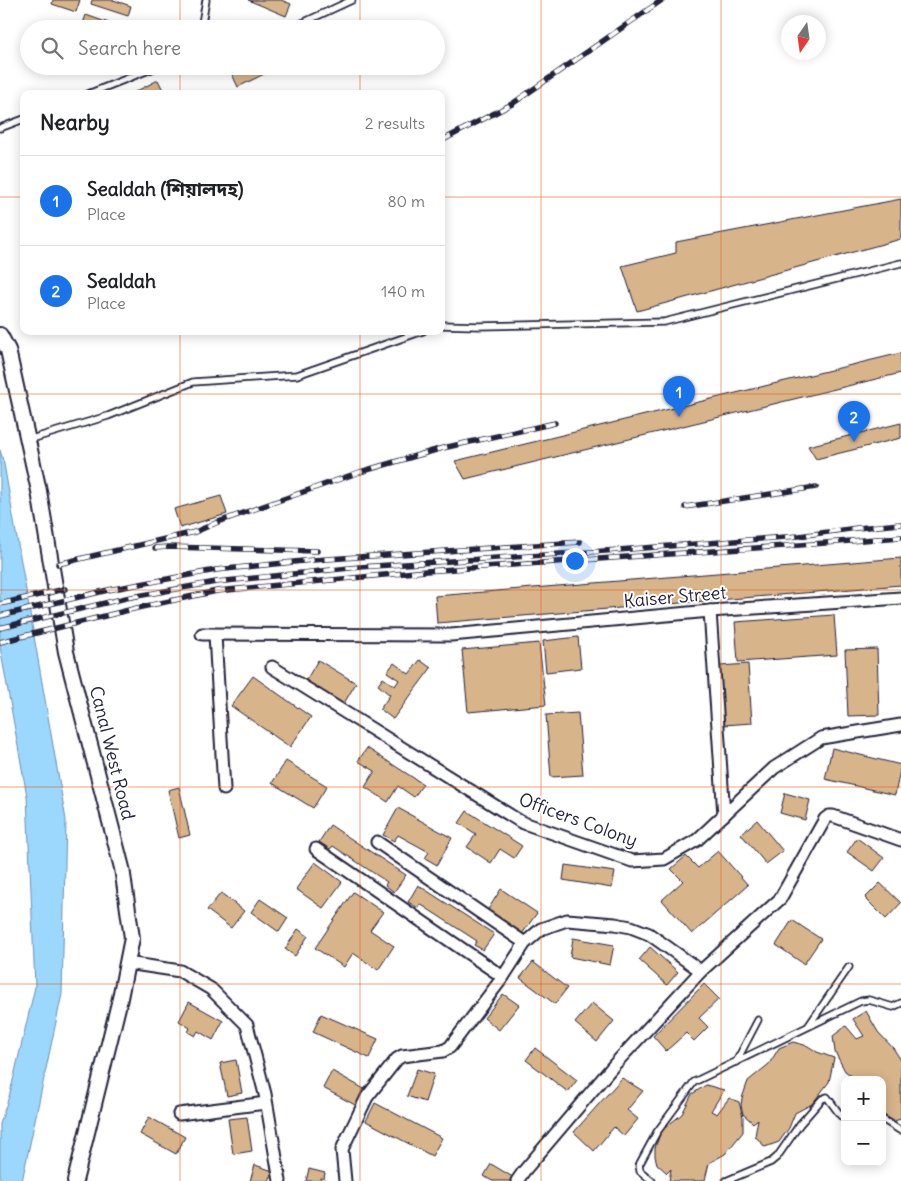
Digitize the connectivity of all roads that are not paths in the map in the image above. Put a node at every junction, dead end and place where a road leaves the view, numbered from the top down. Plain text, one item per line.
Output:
1 (206, 0) edge
2 (352, 0) edge
3 (203, 20) edge
4 (307, 20) edge
5 (136, 75) edge
6 (98, 90) edge
7 (20, 120) edge
8 (0, 128) edge
9 (901, 263) edge
10 (445, 325) edge
11 (0, 335) edge
12 (412, 335) edge
13 (28, 440) junction
14 (901, 598) edge
15 (710, 611) junction
16 (202, 634) dead end
17 (215, 635) junction
18 (272, 667) dead end
19 (901, 725) edge
20 (224, 789) dead end
21 (724, 815) junction
22 (901, 840) edge
23 (377, 842) dead end
24 (316, 849) dead end
25 (525, 944) junction
26 (127, 962) junction
27 (849, 967) dead end
28 (701, 971) junction
29 (503, 978) junction
30 (901, 1003) edge
31 (758, 1020) dead end
32 (808, 1027) junction
33 (736, 1062) junction
34 (266, 1103) junction
35 (179, 1114) dead end
36 (841, 1116) edge
37 (885, 1121) edge
38 (901, 1131) edge
39 (75, 1181) edge
40 (280, 1181) edge
41 (345, 1181) edge
42 (518, 1181) edge
43 (652, 1181) edge
44 (726, 1181) edge

1 - 3 lane
2 - 4 lane
5 - 6 lane
7 - 8 lane
9 - 10 lane
11 - 13 street, Canal West Road
12 - 13 lane
13 - 26 street, Canal West Road
14 - 15 street, Kaiser Street
15 - 17 street, Kaiser Street
15 - 21 street
16 - 17 street, Kaiser Street
17 - 20 street
18 - 21 street, Officers Colony
19 - 21 street, Officers Colony
22 - 28 street
23 - 25 street
24 - 29 street
25 - 28 street
25 - 29 street
26 - 34 street
26 - 39 street, Canal West Road
27 - 32 lane
28 - 42 street
29 - 41 street
30 - 32 lane
31 - 33 lane
32 - 33 lane
33 - 43 lane
34 - 35 street
34 - 40 street
36 - 44 lane
37 - 38 lane

